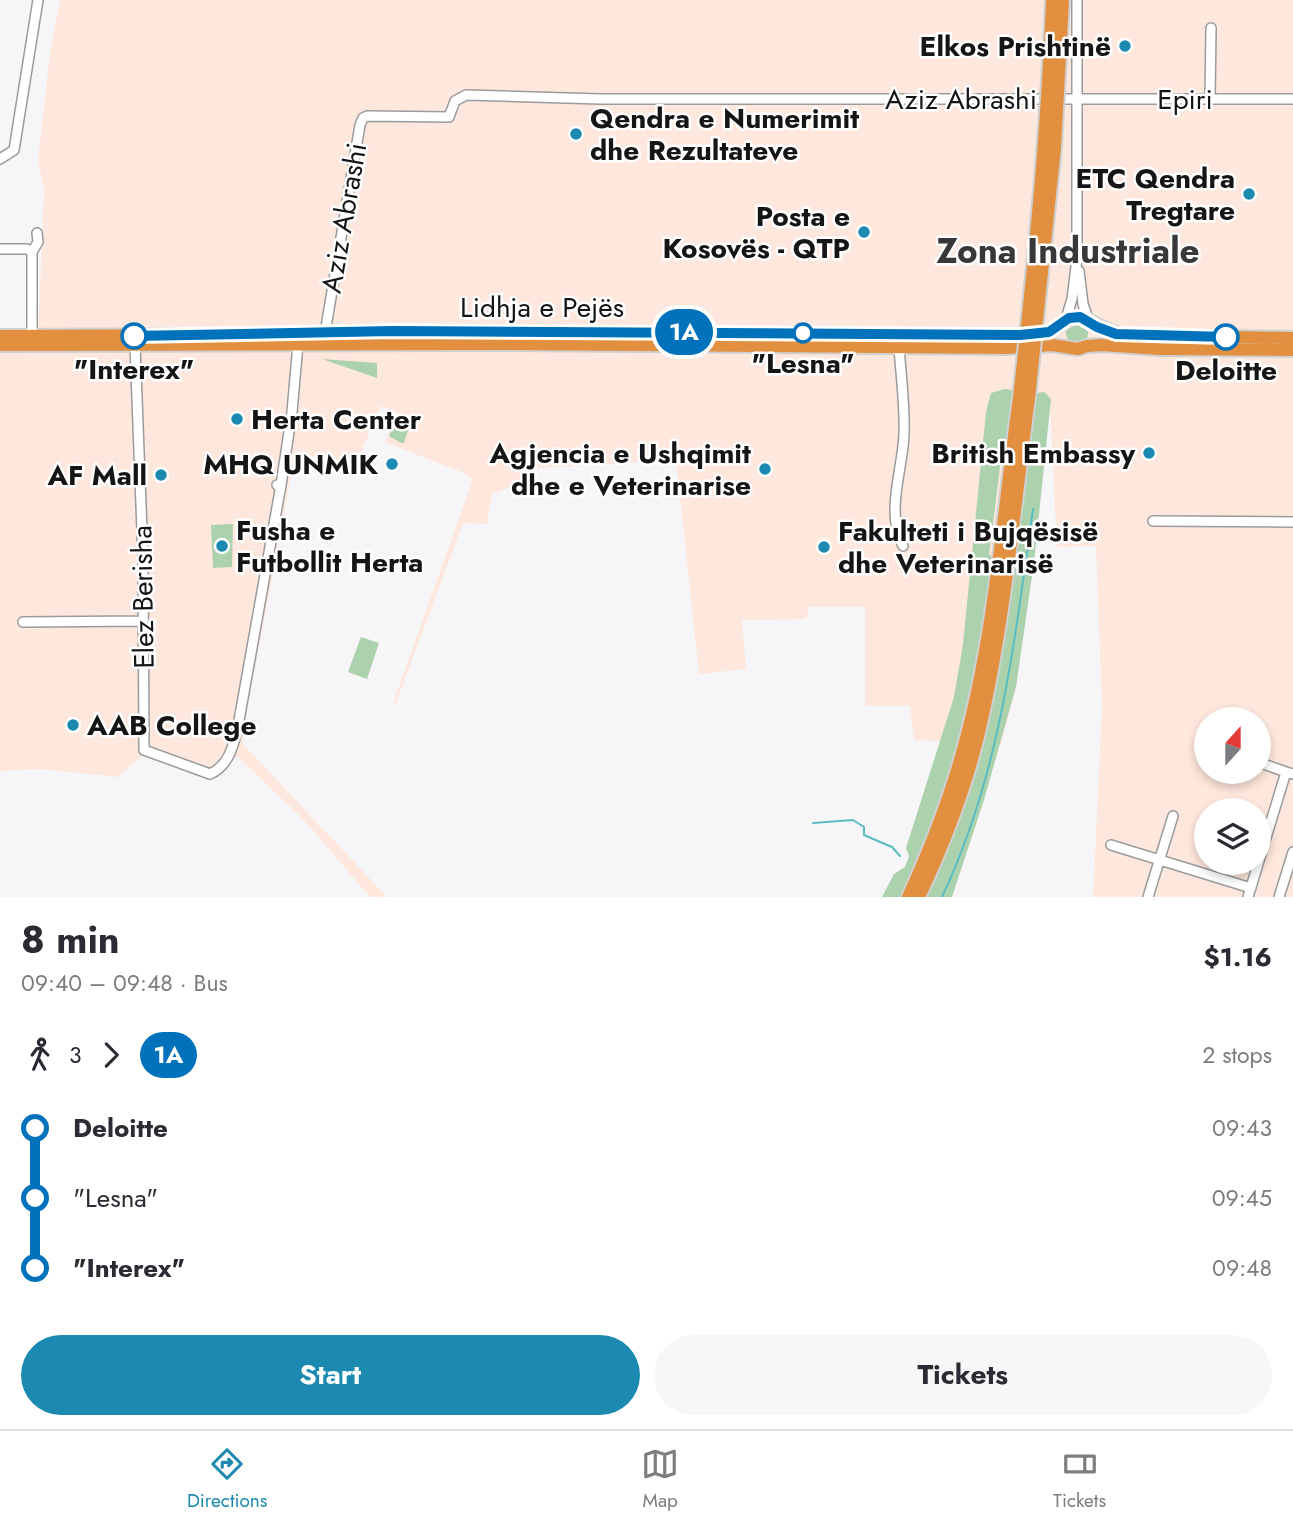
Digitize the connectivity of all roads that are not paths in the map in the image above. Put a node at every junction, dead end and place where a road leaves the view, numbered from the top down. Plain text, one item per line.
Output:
1 (38, 0) edge
2 (1052, 0) edge
3 (1063, 0) edge
4 (1077, 0) edge
5 (1211, 28) dead end
6 (1077, 99) junction
7 (1210, 99) junction
8 (1293, 99) edge
9 (0, 159) edge
10 (37, 233) dead end
11 (0, 249) edge
12 (32, 252) junction
13 (1077, 259) junction
14 (1064, 323) junction
15 (1090, 323) junction
16 (0, 331) edge
17 (325, 332) junction
18 (0, 337) edge
19 (33, 338) junction
20 (1293, 338) edge
21 (298, 344) junction
22 (0, 345) edge
23 (133, 345) junction
24 (1087, 346) junction
25 (899, 347) junction
26 (1068, 347) junction
27 (1007, 348) junction
28 (1160, 349) junction
29 (1293, 350) edge
30 (0, 351) edge
31 (1023, 398) junction
32 (1153, 521) dead end
33 (1293, 522) edge
34 (903, 546) dead end
35 (143, 621) junction
36 (23, 622) dead end
37 (1271, 766) edge
38 (1290, 773) edge
39 (1173, 816) dead end
40 (1111, 845) dead end
41 (1293, 852) edge
42 (1160, 859) junction
43 (1249, 892) edge
44 (908, 897) edge
45 (919, 897) edge
46 (1148, 897) edge
47 (1279, 897) edge

1 - 9 street
2 - 31 highway, bridge
3 - 31 highway, bridge
4 - 6 street
5 - 7 street
6 - 7 street, Epiri
6 - 13 street
6 - 17 street, Aziz Abrashi
7 - 8 street, Epiri
10 - 12 street
11 - 12 street
12 - 19 street
13 - 14 street
13 - 15 street
14 - 15 highway, Lidhja e Pejës
14 - 17 highway, Lidhja e Pejës
14 - 26 highway
15 - 20 highway, Lidhja e Pejës
15 - 24 highway
16 - 19 street
17 - 19 highway, Lidhja e Pejës
18 - 19 highway
19 - 22 highway
19 - 23 highway, Lidhja e Pejës
19 - 30 street
21 - 23 highway, Lidhja e Pejës
21 - 25 highway, Lidhja e Pejës
21 - 35 street, Elez Berisha
23 - 35 street, Elez Berisha
24 - 26 highway, Lidhja e Pejës
24 - 28 highway, Lidhja e Pejës
25 - 27 highway, Lidhja e Pejës
25 - 34 street
26 - 27 highway, Lidhja e Pejës
27 - 28 highway
28 - 29 highway, Lidhja e Pejës
31 - 44 highway
31 - 45 highway
32 - 33 street
35 - 36 street
37 - 38 street
38 - 43 street
39 - 42 street
40 - 42 street
41 - 47 street
42 - 43 street
42 - 46 street

